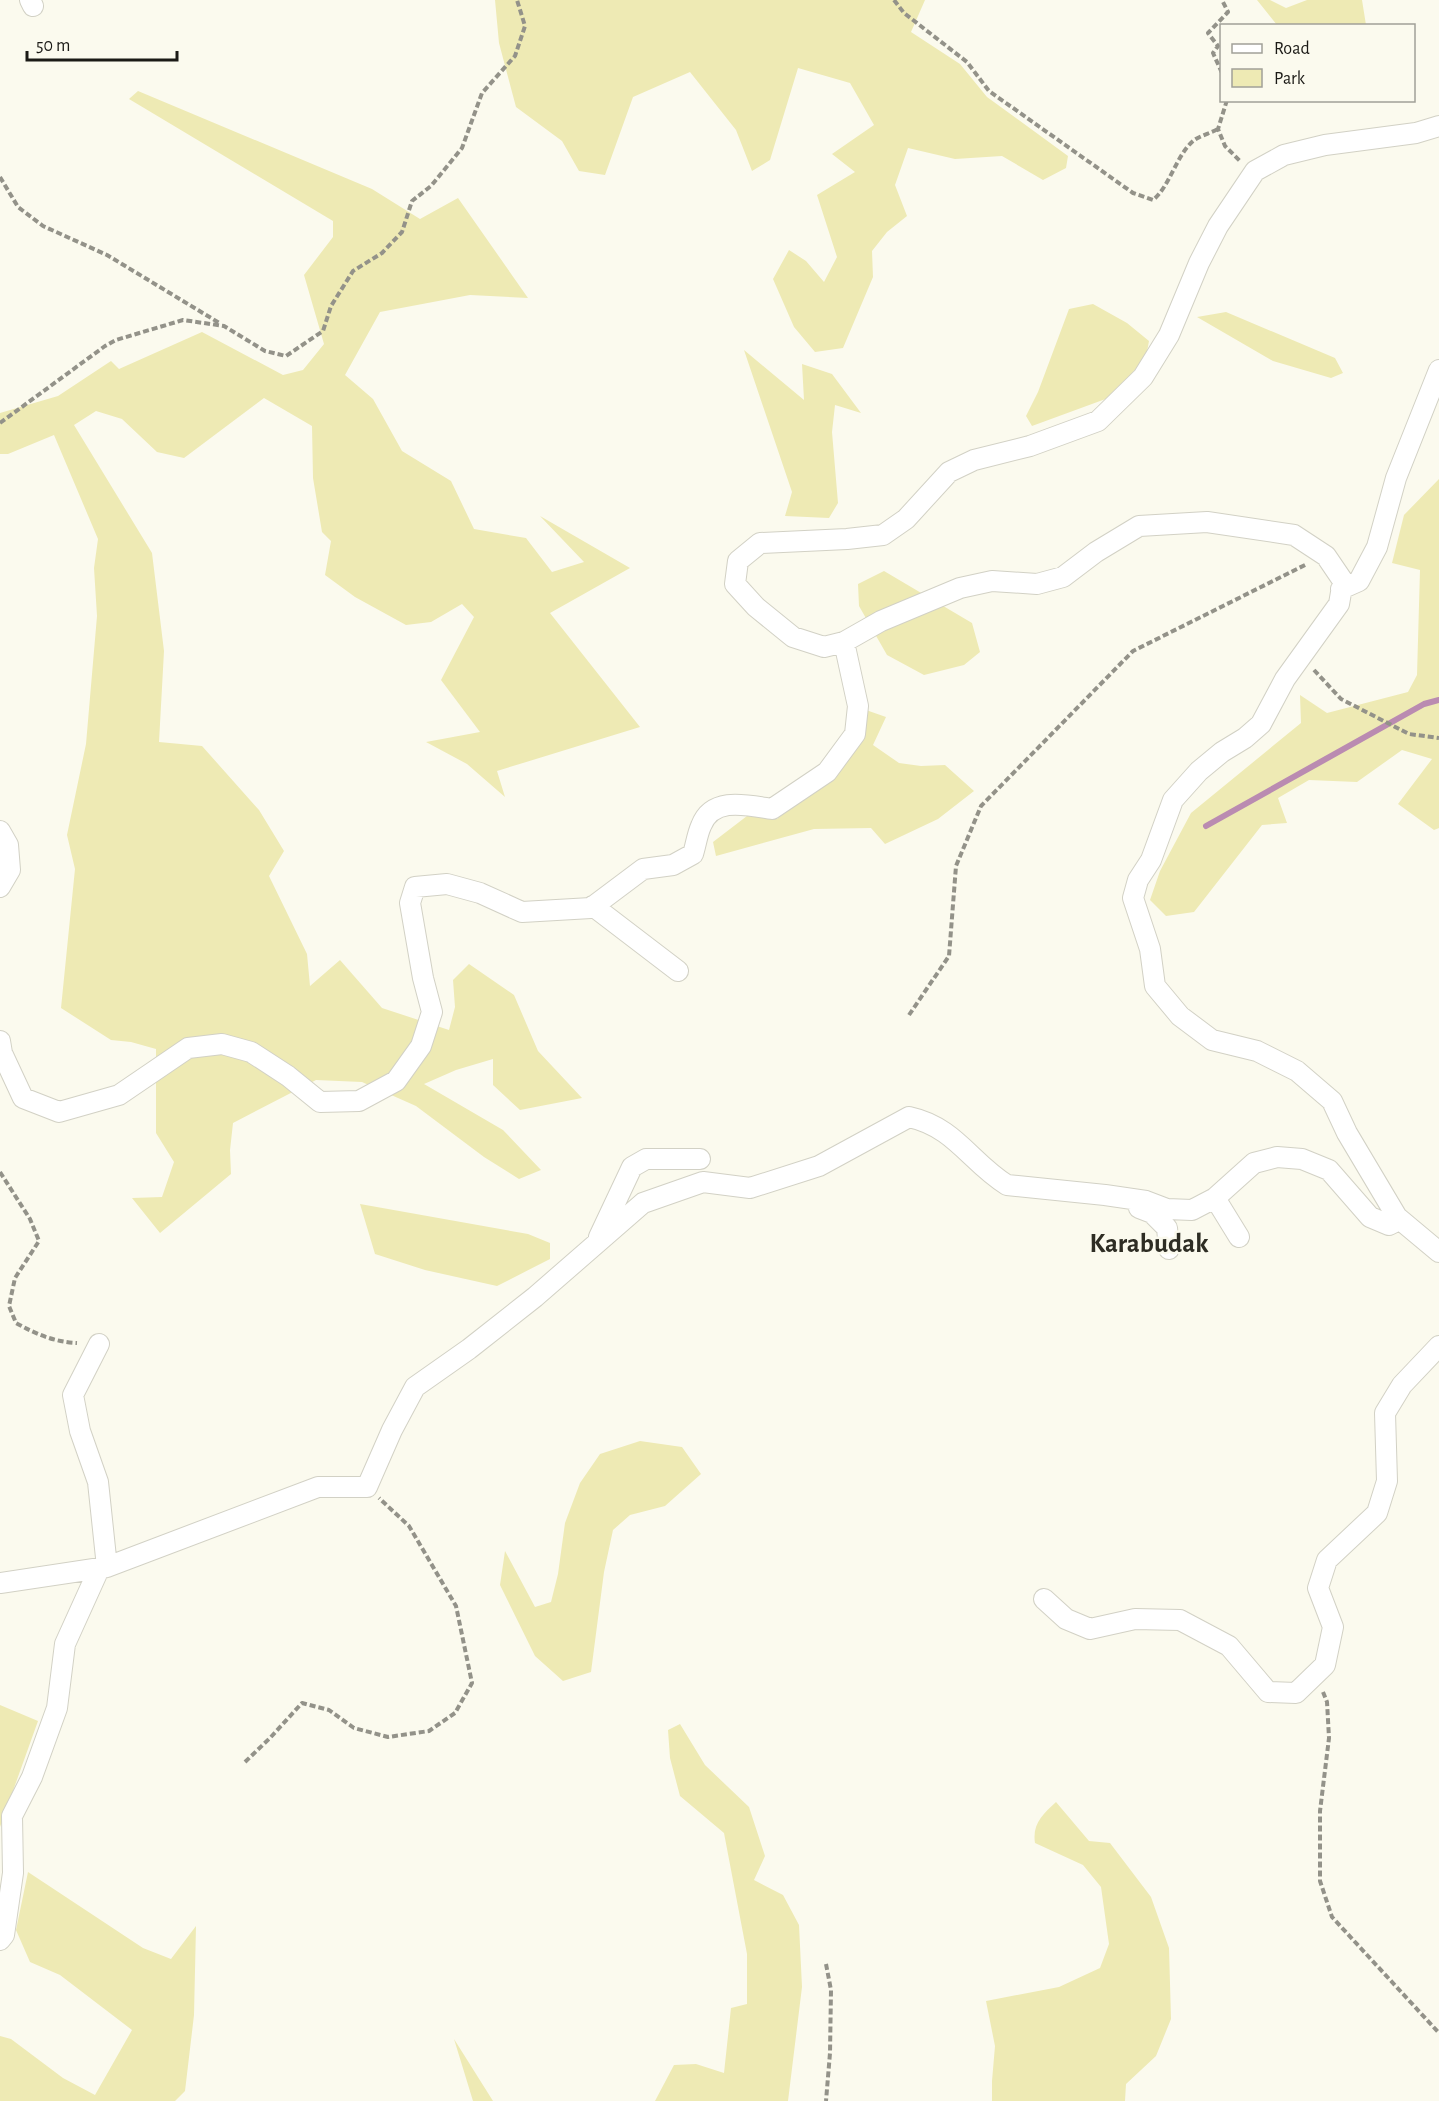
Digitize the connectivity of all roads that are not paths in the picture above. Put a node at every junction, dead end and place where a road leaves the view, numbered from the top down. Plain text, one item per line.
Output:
1 (1439, 126) edge
2 (1439, 370) edge
3 (1341, 589) junction
4 (844, 642) junction
5 (0, 831) edge
6 (0, 887) edge
7 (593, 906) junction
8 (678, 971) dead end
9 (0, 1041) edge
10 (700, 1159) dead end
11 (1105, 1195) junction
12 (1215, 1198) junction
13 (1397, 1217) junction
14 (1239, 1237) dead end
15 (595, 1245) junction
16 (1169, 1249) dead end
17 (1439, 1252) edge
18 (99, 1344) road end
19 (1439, 1346) edge
20 (103, 1568) junction
21 (0, 1583) edge
22 (1044, 1599) dead end
23 (0, 1940) edge

1 - 4 street
2 - 3 street
3 - 4 street
3 - 13 street
4 - 7 street
5 - 6 street
7 - 8 street
7 - 9 street
10 - 15 street
11 - 12 street
11 - 15 street
11 - 16 street
12 - 13 street
12 - 14 street
13 - 17 street
15 - 20 street
18 - 20 street
19 - 22 street
20 - 21 street
20 - 23 street

